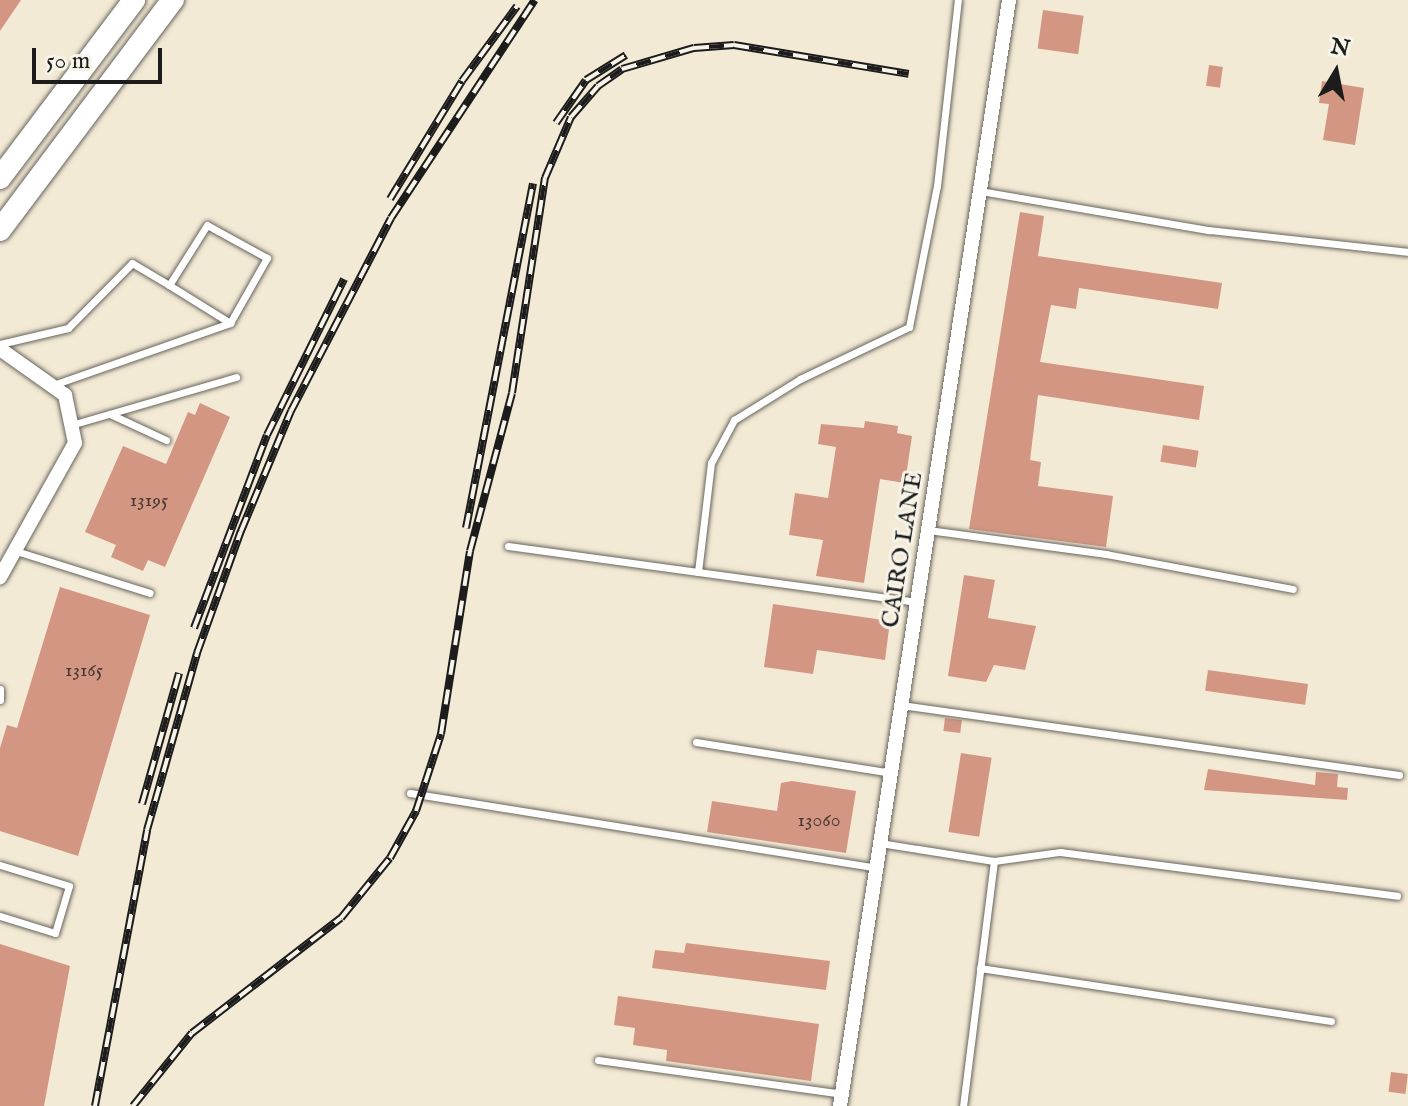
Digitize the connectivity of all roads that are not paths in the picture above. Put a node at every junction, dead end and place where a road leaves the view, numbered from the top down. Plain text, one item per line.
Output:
1 (134, 0) edge
2 (173, 0) edge
3 (958, 0) edge
4 (1009, 0) edge
5 (0, 178) edge
6 (980, 191) junction
7 (0, 230) edge
8 (1408, 252) edge
9 (169, 285) junction
10 (230, 323) junction
11 (0, 346) edge
12 (236, 377) dead end
13 (51, 386) junction
14 (110, 414) junction
15 (71, 425) junction
16 (166, 440) dead end
17 (928, 529) junction
18 (508, 546) dead end
19 (14, 551) junction
20 (698, 572) junction
21 (0, 577) edge
22 (1293, 589) dead end
23 (150, 593) dead end
24 (917, 602) junction
25 (0, 689) edge
26 (0, 700) edge
27 (901, 705) junction
28 (696, 742) dead end
29 (891, 773) junction
30 (1399, 775) dead end
31 (410, 793) dead end
32 (880, 843) junction
33 (994, 861) junction
34 (0, 865) edge
35 (876, 868) junction
36 (1397, 896) dead end
37 (0, 916) edge
38 (980, 968) junction
39 (1331, 1021) dead end
40 (598, 1060) dead end
41 (841, 1100) edge
42 (963, 1106) edge

1 - 5 main road
2 - 7 main road
3 - 20 lane
4 - 6 street, CAIRO LANE
6 - 8 lane
6 - 17 street, CAIRO LANE
9 - 10 lane
9 - 10 lane
9 - 11 lane
10 - 13 lane
11 - 13 street
12 - 14 lane
13 - 15 street
14 - 15 lane
14 - 16 lane
15 - 19 street
17 - 22 lane
17 - 24 street, CAIRO LANE
18 - 20 lane
19 - 21 street
19 - 23 lane
20 - 24 lane
24 - 27 street, CAIRO LANE
25 - 26 lane
27 - 29 street, CAIRO LANE
27 - 30 lane
28 - 29 lane
29 - 32 street, CAIRO LANE
31 - 35 lane
32 - 33 lane
32 - 35 street, CAIRO LANE
33 - 36 lane
33 - 38 lane
34 - 37 lane
35 - 41 street, CAIRO LANE
38 - 39 lane
38 - 42 lane
40 - 41 lane

